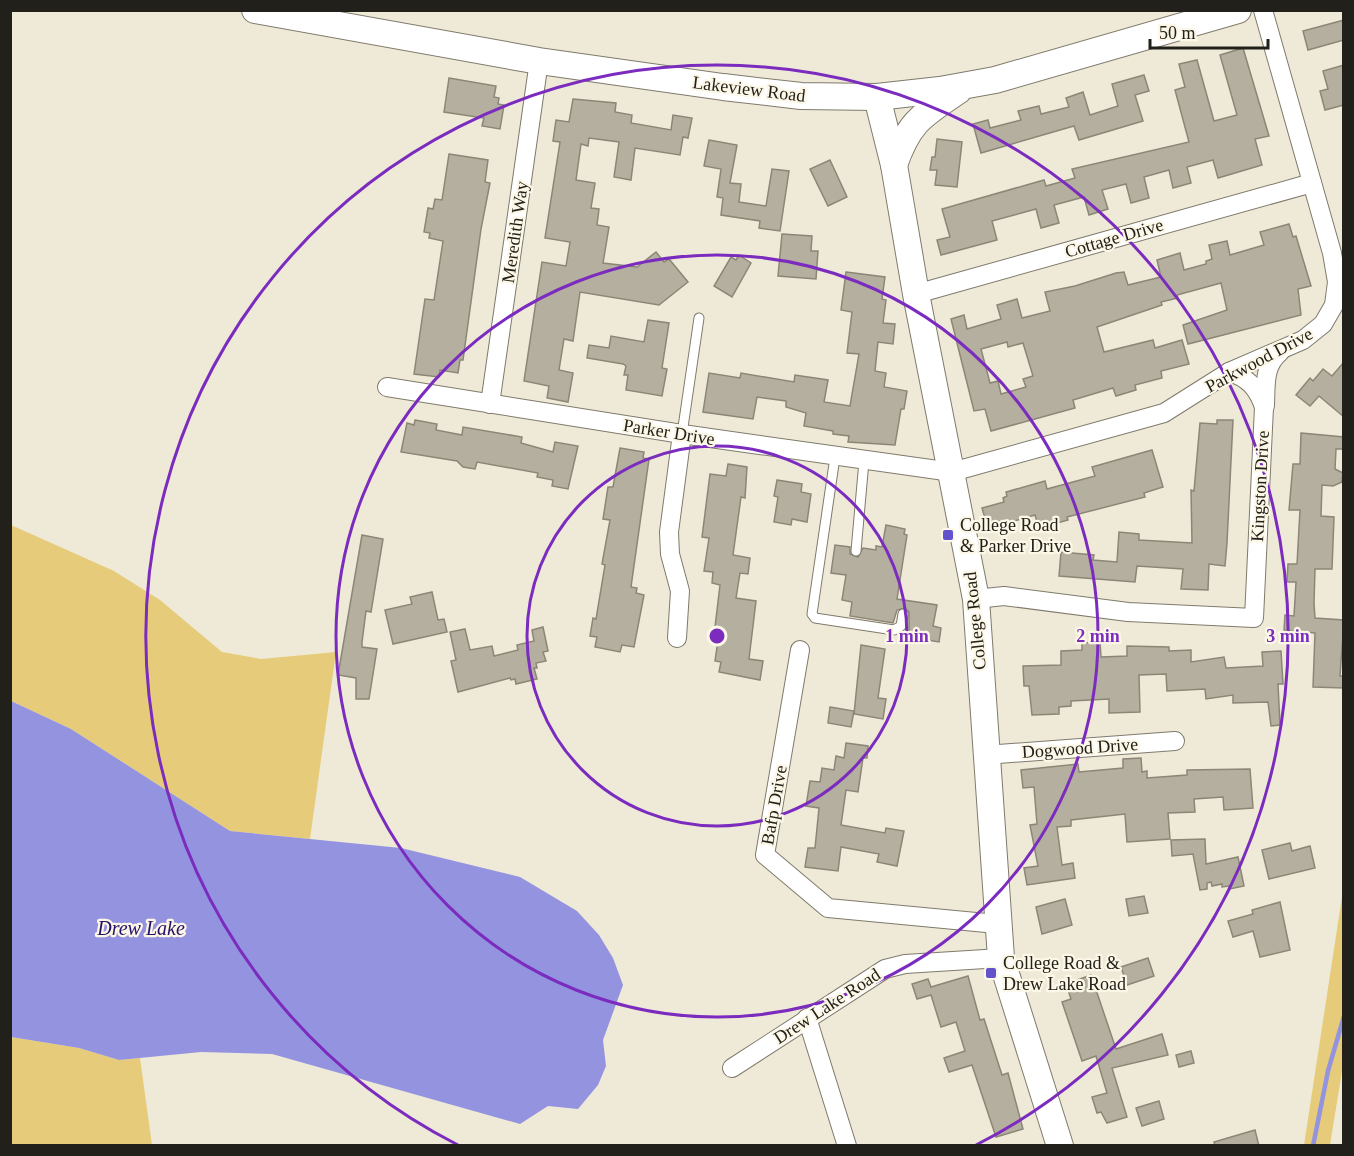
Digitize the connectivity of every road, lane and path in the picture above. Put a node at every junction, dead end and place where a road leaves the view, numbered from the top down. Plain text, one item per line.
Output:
1 (255, 10) edge
2 (1238, 10) edge
3 (1263, 10) edge
4 (538, 61) junction
5 (966, 85) junction
6 (877, 97) junction
7 (894, 165) junction
8 (1312, 183) junction
9 (916, 294) junction
10 (699, 318) dead end
11 (1280, 352) junction
12 (1229, 372) junction
13 (387, 387) dead end
14 (490, 404) junction
15 (1264, 420) junction
16 (682, 434) junction
17 (835, 457) junction
18 (864, 461) junction
19 (952, 472) junction
20 (856, 551) dead end
21 (976, 599) junction
22 (903, 614) dead end
23 (677, 638) dead end
24 (800, 650) dead end
25 (1175, 741) dead end
26 (985, 755) junction
27 (997, 924) junction
28 (1001, 958) junction
29 (807, 1018) junction
30 (732, 1068) dead end
31 (847, 1146) edge
32 (1060, 1146) edge

1 - 4 street, Lakeview Road
2 - 5 street, Lakeview Road
3 - 8 street, Parkwood Drive
4 - 6 street, Lakeview Road
4 - 14 street, Meredith Way
5 - 6 street, Lakeview Road
5 - 7 street
6 - 7 street, College Road
7 - 9 street, College Road
8 - 9 street, Cottage Drive
8 - 11 street, Parkwood Drive
9 - 19 street, College Road
10 - 16 lane
11 - 12 street, Parkwood Drive
11 - 15 street
12 - 15 street, Kingston Drive
12 - 19 street, Parkwood Drive
13 - 14 street, Parker Drive
14 - 16 street, Parker Drive
15 - 21 street, Kingston Drive
16 - 17 street, Parker Drive
16 - 23 street
17 - 18 street, Parker Drive
17 - 22 lane
18 - 19 street, Parker Drive
18 - 20 lane
19 - 21 street, College Road
21 - 26 street, College Road
24 - 27 street, Bafp Drive
25 - 26 street, Dogwood Drive
26 - 27 street, College Road
27 - 28 street, College Road
28 - 29 street, Drew Lake Road
28 - 32 street, College Road
29 - 30 street, Drew Lake Road
29 - 31 street

